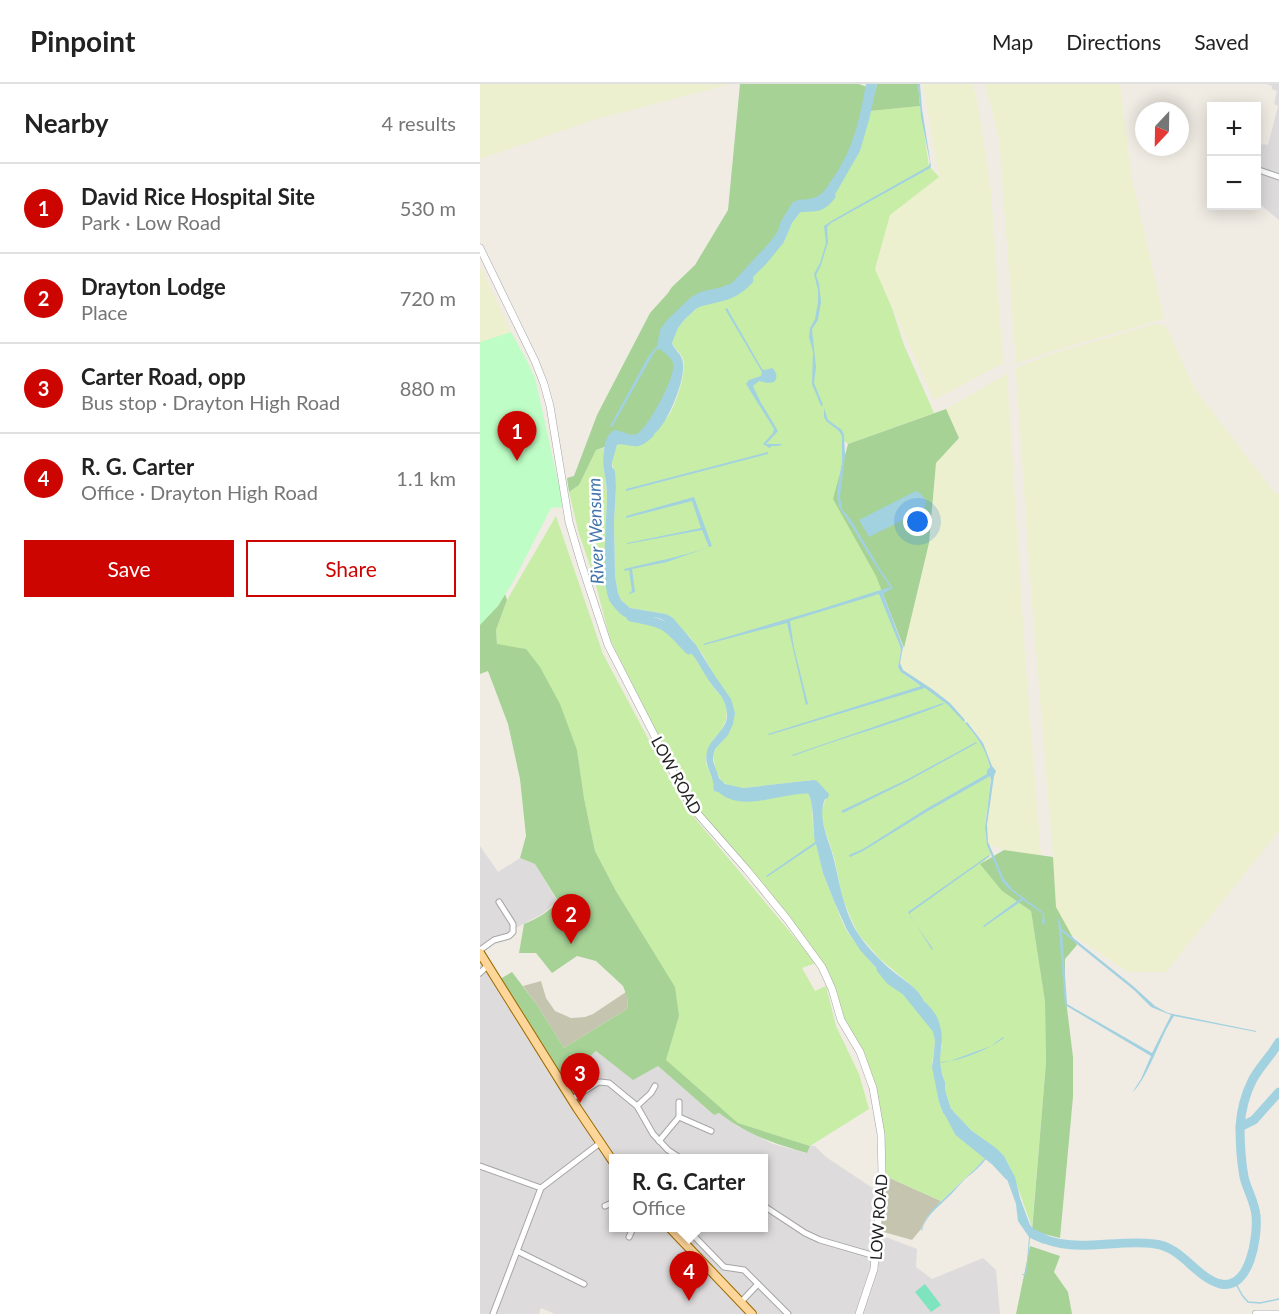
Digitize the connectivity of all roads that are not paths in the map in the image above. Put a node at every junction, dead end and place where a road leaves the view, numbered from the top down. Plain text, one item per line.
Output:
1 (1261, 171) edge
2 (1279, 177) edge
3 (480, 248) edge
4 (503, 903) dead end
5 (480, 951) edge
6 (488, 965) junction
7 (480, 973) edge
8 (655, 1086) dead end
9 (572, 1100) junction
10 (680, 1102) dead end
11 (638, 1106) junction
12 (694, 1114) dead end
13 (679, 1117) junction
14 (691, 1122) junction
15 (711, 1131) dead end
16 (659, 1141) junction
17 (600, 1143) junction
18 (674, 1154) edge
19 (609, 1156) edge
20 (480, 1166) edge
21 (542, 1188) junction
22 (609, 1204) edge
23 (605, 1206) dead end
24 (768, 1210) edge
25 (631, 1232) edge
26 (675, 1232) edge
27 (692, 1232) edge
28 (629, 1237) dead end
29 (518, 1251) junction
30 (875, 1256) junction
31 (584, 1284) dead end
32 (758, 1284) junction
33 (741, 1302) junction
34 (493, 1314) edge
35 (752, 1314) edge
36 (788, 1314) edge
37 (859, 1314) edge
38 (1256, 1314) edge
39 (1279, 1314) edge

1 - 2 street
3 - 30 street, LOW ROAD
4 - 5 street
5 - 6 main road
6 - 7 street
6 - 9 main road
8 - 11 street
9 - 11 street
9 - 17 main road
10 - 13 street
11 - 16 street
12 - 14 street
13 - 14 street
13 - 16 street
14 - 15 street
16 - 18 street
17 - 19 main road
17 - 21 street
20 - 21 street
21 - 29 street
22 - 23 street
24 - 30 street
25 - 28 street
26 - 33 main road
27 - 32 street
29 - 31 street
29 - 34 street
30 - 37 street, LOW ROAD
32 - 33 street
32 - 36 street
33 - 35 main road
38 - 39 street

